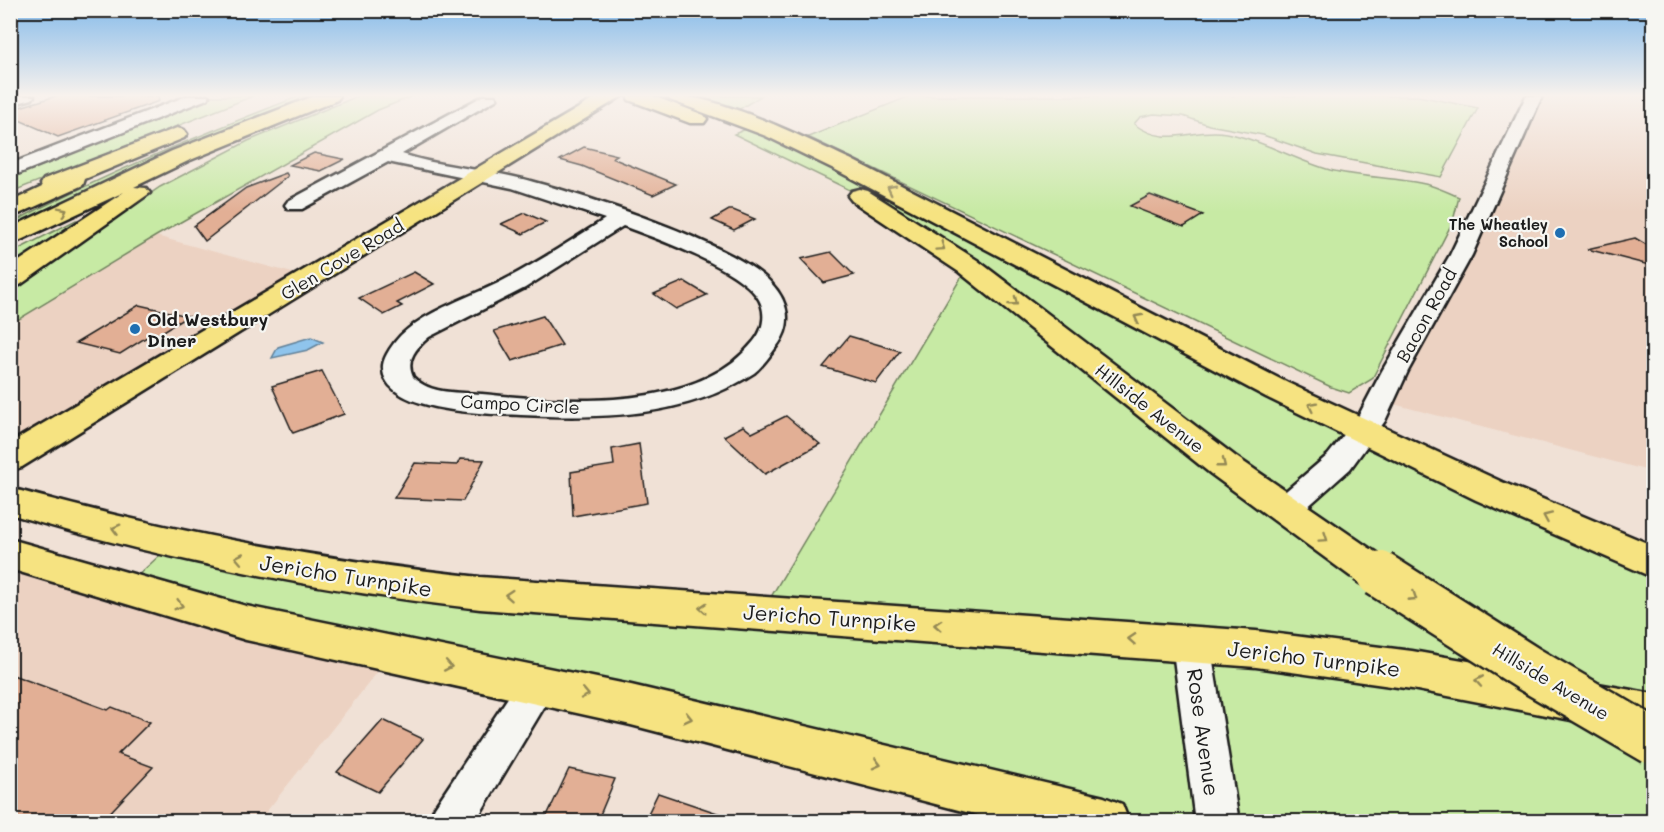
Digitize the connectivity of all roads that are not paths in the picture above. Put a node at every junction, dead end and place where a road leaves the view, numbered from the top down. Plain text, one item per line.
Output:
1 (102, 135) edge
2 (172, 135) edge
3 (175, 135) edge
4 (178, 135) edge
5 (216, 135) edge
6 (230, 135) edge
7 (422, 135) edge
8 (548, 135) edge
9 (731, 135) edge
10 (779, 135) edge
11 (1516, 135) edge
12 (386, 154) junction
13 (10, 171) edge
14 (481, 175) junction
15 (10, 196) edge
16 (10, 202) edge
17 (295, 205) dead end
18 (10, 211) edge
19 (621, 218) junction
20 (10, 238) edge
21 (10, 279) edge
22 (1364, 432) junction
23 (10, 459) edge
24 (10, 501) edge
25 (1284, 510) junction
26 (10, 554) edge
27 (1653, 562) edge
28 (1191, 643) junction
29 (539, 684) junction
30 (1653, 715) edge
31 (1653, 742) edge
32 (450, 822) edge
33 (1104, 822) edge
34 (1217, 822) edge

1 - 13 street
2 - 15 main road
3 - 16 main road
4 - 18 main road
20 -> 5 main road
6 - 21 main road
7 - 12 street
8 - 14 main road, Glen Cove Road
9 -> 25 main road, Hillside Avenue
22 -> 10 main road
11 - 22 street, Bacon Road
12 - 14 street, Campo Circle
12 - 17 street
14 - 19 street, Campo Circle
14 - 23 main road, Glen Cove Road
19 - 19 street, Campo Circle
22 - 25 street, Bacon Road
27 -> 22 main road
28 -> 24 main road, Jericho Turnpike
25 -> 31 main road, Hillside Avenue, bridge
26 -> 29 main road
30 -> 28 main road, Jericho Turnpike
28 - 34 street, Rose Avenue
29 - 32 street
29 -> 33 main road

